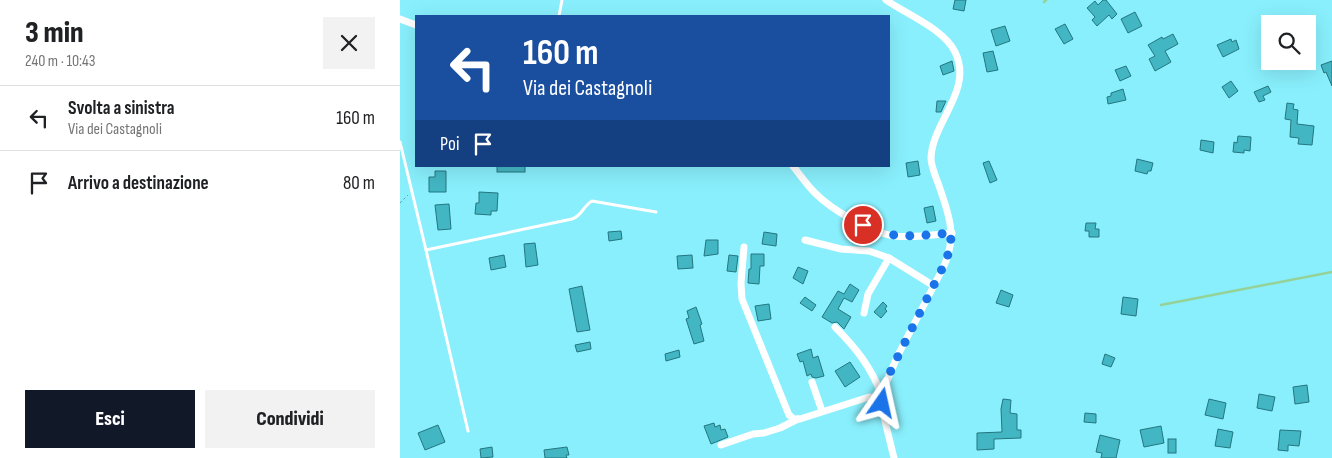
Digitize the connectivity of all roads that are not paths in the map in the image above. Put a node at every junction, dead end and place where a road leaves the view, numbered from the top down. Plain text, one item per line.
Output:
1 (562, 0) edge
2 (886, 0) edge
3 (560, 15) edge
4 (400, 19) edge
5 (415, 25) edge
6 (400, 142) edge
7 (794, 167) edge
8 (656, 212) dead end
9 (952, 233) junction
10 (805, 240) dead end
11 (744, 247) dead end
12 (426, 250) junction
13 (889, 258) junction
14 (934, 286) junction
15 (864, 313) dead end
16 (835, 327) dead end
17 (812, 382) dead end
18 (882, 397) junction
19 (822, 412) junction
20 (798, 419) junction
21 (468, 431) dead end
22 (720, 445) dead end
23 (894, 458) edge

1 - 3 lane
2 - 9 street
4 - 5 street
6 - 12 lane
7 - 9 street
8 - 12 lane
9 - 14 street
10 - 13 street
11 - 20 street
12 - 21 lane
13 - 14 street
13 - 15 street
14 - 18 street
16 - 18 street
17 - 19 street
18 - 19 street
18 - 23 street
19 - 20 street
20 - 22 street

